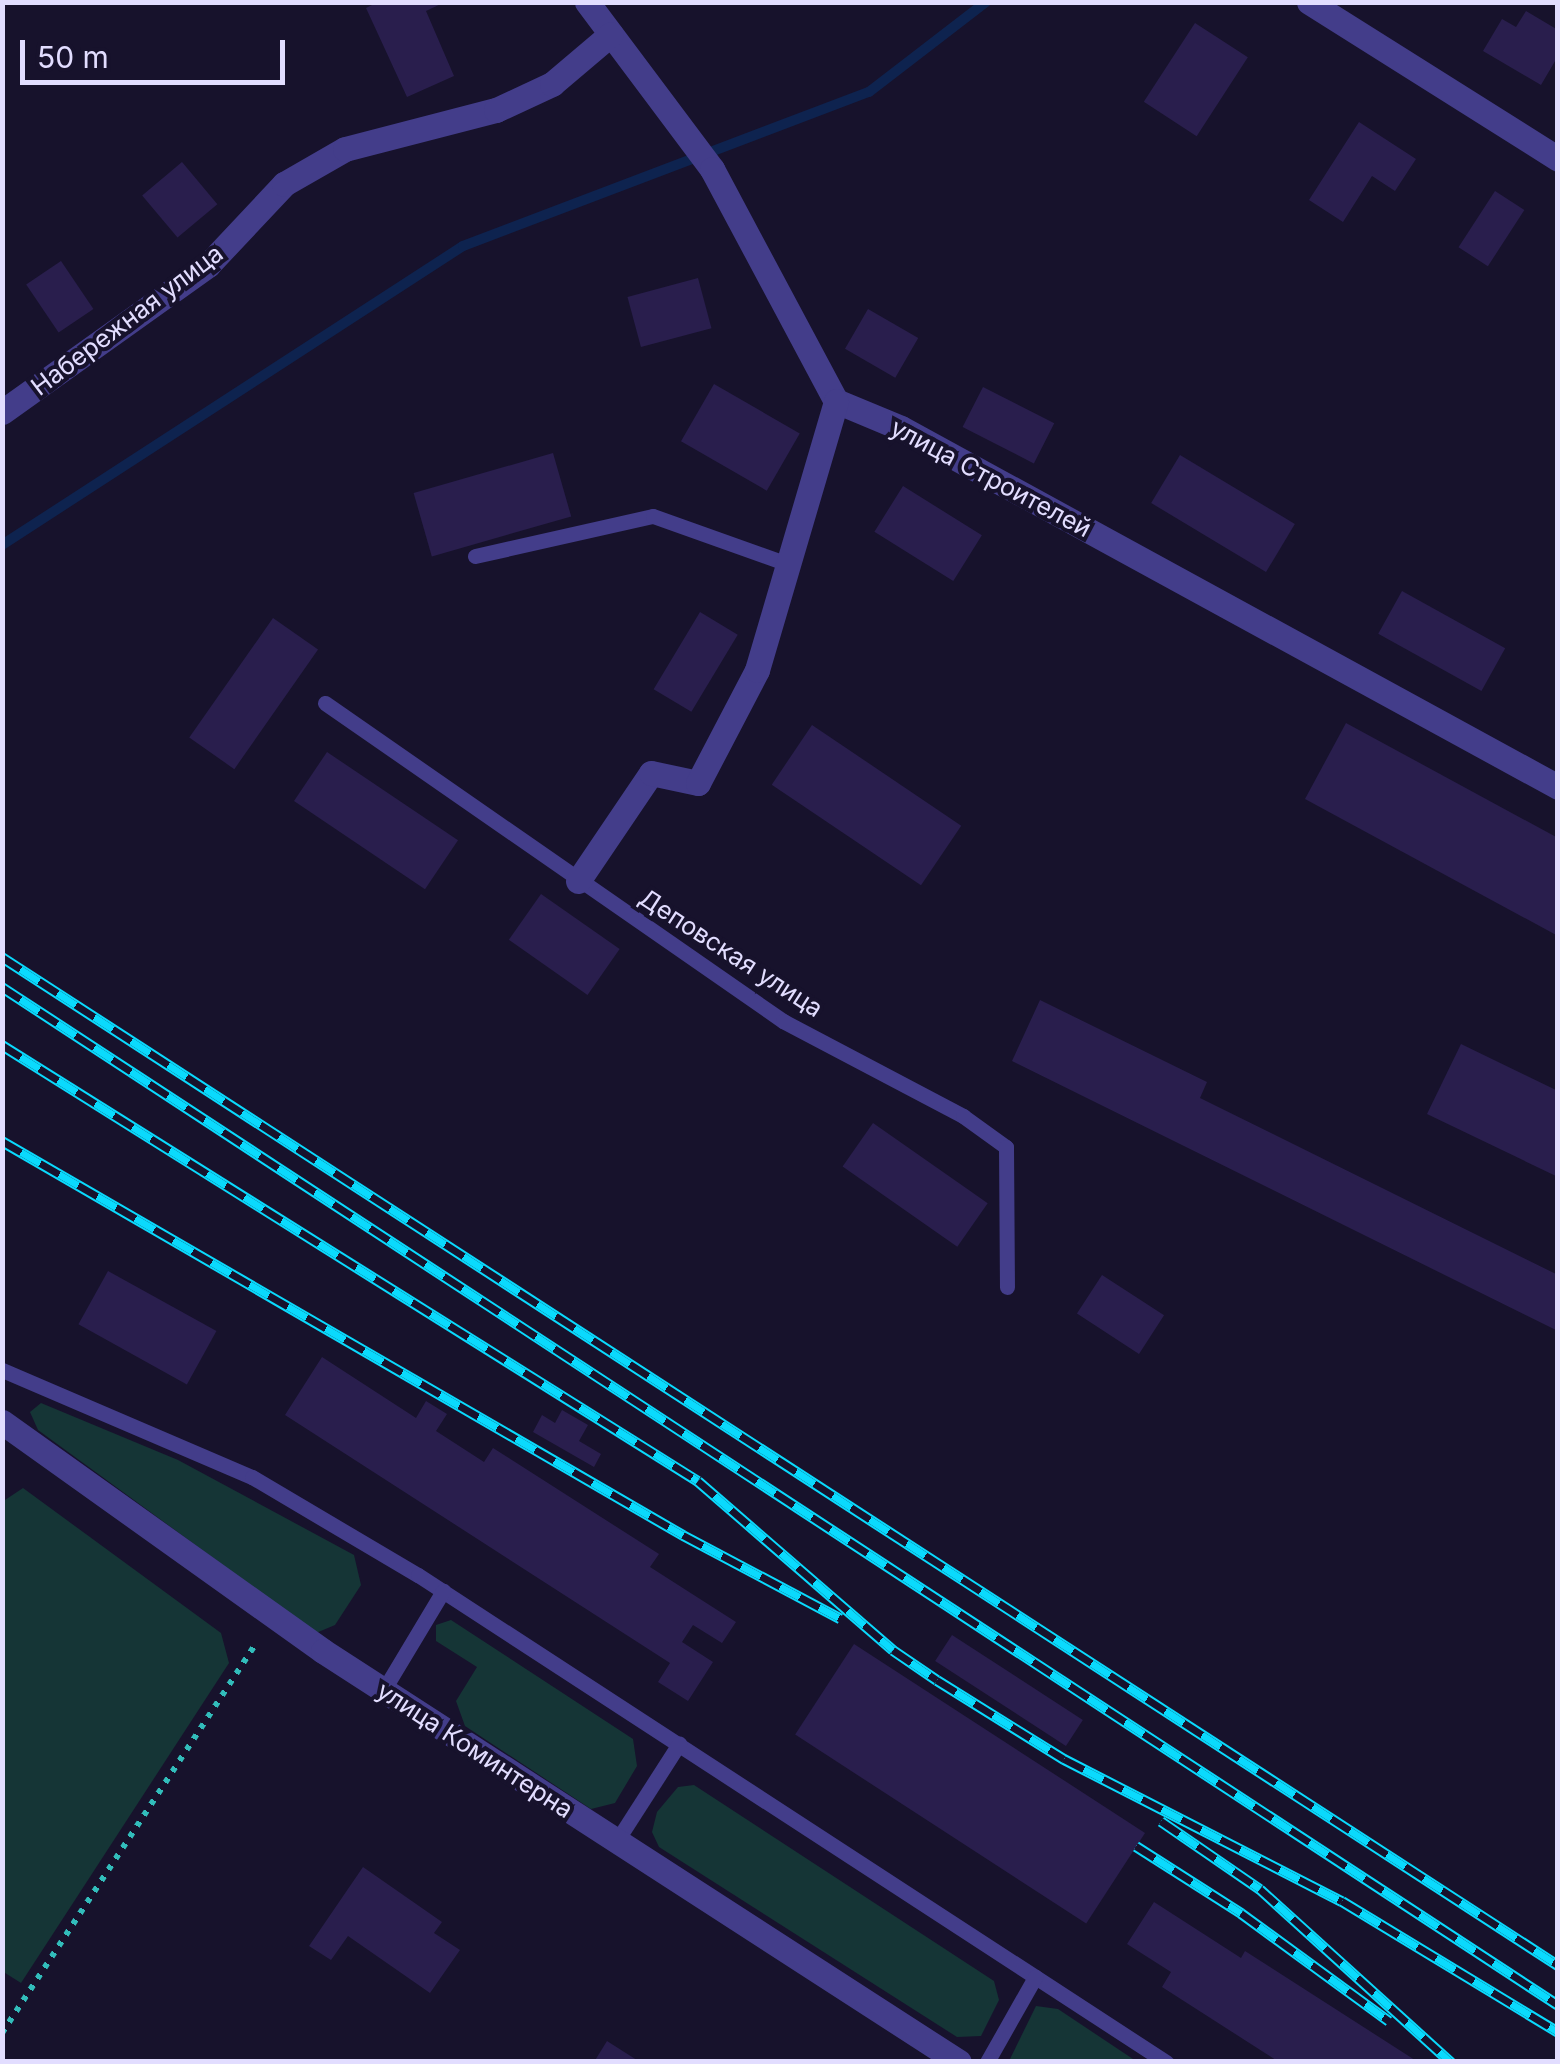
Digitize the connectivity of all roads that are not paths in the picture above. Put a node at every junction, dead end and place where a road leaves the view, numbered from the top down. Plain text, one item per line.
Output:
1 (587, 2) edge
2 (1308, 2) edge
3 (612, 34) junction
4 (1558, 159) edge
5 (836, 401) junction
6 (2, 412) edge
7 (475, 556) dead end
8 (788, 564) junction
9 (324, 702) dead end
10 (1558, 788) edge
11 (578, 881) junction
12 (1007, 1288) dead end
13 (2, 1370) edge
14 (2, 1422) edge
15 (444, 1591) junction
16 (383, 1691) junction
17 (679, 1744) junction
18 (616, 1842) junction
19 (1035, 1976) junction
20 (959, 2062) edge
21 (986, 2062) edge
22 (1166, 2062) edge

1 - 3 street
2 - 4 street
3 - 5 street
3 - 6 street, Набережная улица
5 - 8 street
5 - 10 street, улица Строителей
7 - 8 lane
8 - 11 street
9 - 11 lane, Деповская улица
11 - 12 lane, Деповская улица
13 - 15 lane
14 - 16 street, улица Коминтерна
15 - 16 lane
15 - 17 lane
16 - 18 street, улица Коминтерна
17 - 18 lane
17 - 19 lane
18 - 20 street, улица Коминтерна
19 - 21 lane
19 - 22 lane

